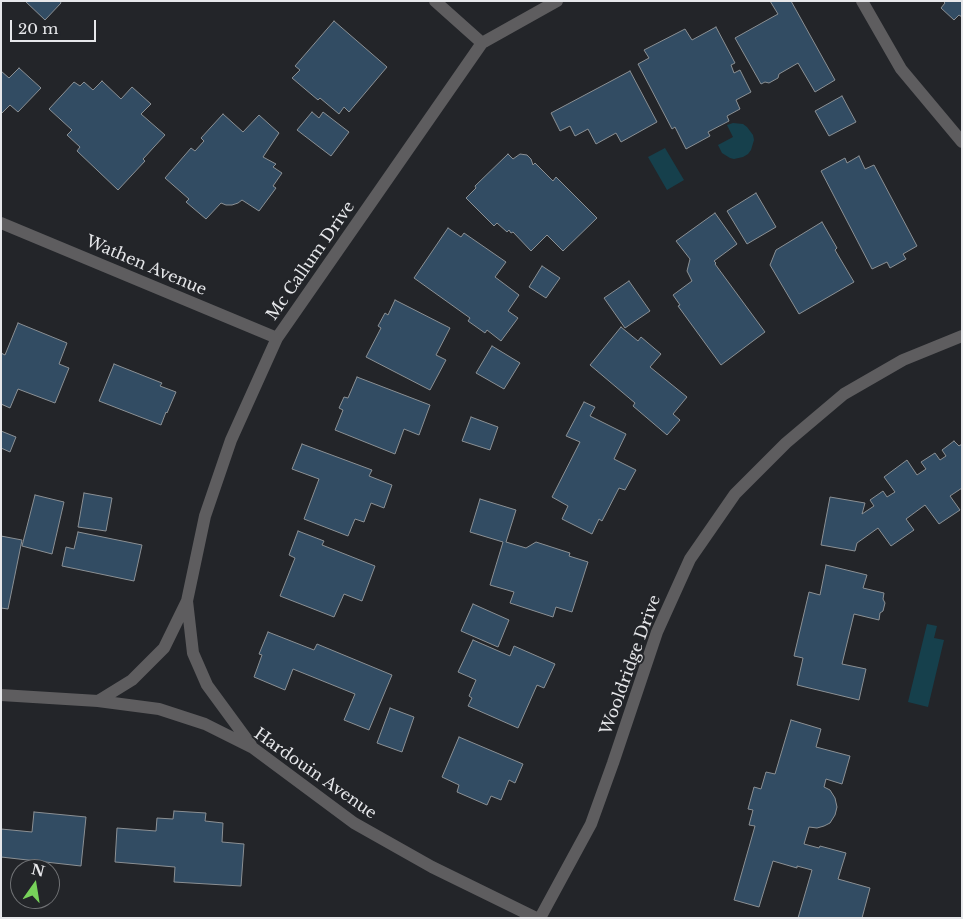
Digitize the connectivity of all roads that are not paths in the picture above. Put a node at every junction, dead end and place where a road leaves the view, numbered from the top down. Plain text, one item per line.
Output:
1 (435, 1) edge
2 (557, 1) edge
3 (862, 1) edge
4 (482, 43) junction
5 (962, 142) edge
6 (1, 223) edge
7 (962, 336) edge
8 (277, 338) junction
9 (187, 601) junction
10 (1, 695) edge
11 (98, 702) junction
12 (253, 748) junction
13 (536, 918) edge
14 (540, 918) edge

1 - 4 street
2 - 4 street, Mc Callum Drive
3 - 5 street
4 - 8 street, Mc Callum Drive
6 - 8 street, Wathen Avenue
7 - 14 street, Wooldridge Drive
8 - 9 street, Mc Callum Drive
9 - 11 street, Mc Callum Drive
9 - 12 street, Mc Callum Drive
10 - 11 street, Hardouin Avenue
11 - 12 street, Hardouin Avenue
12 - 13 street, Hardouin Avenue

